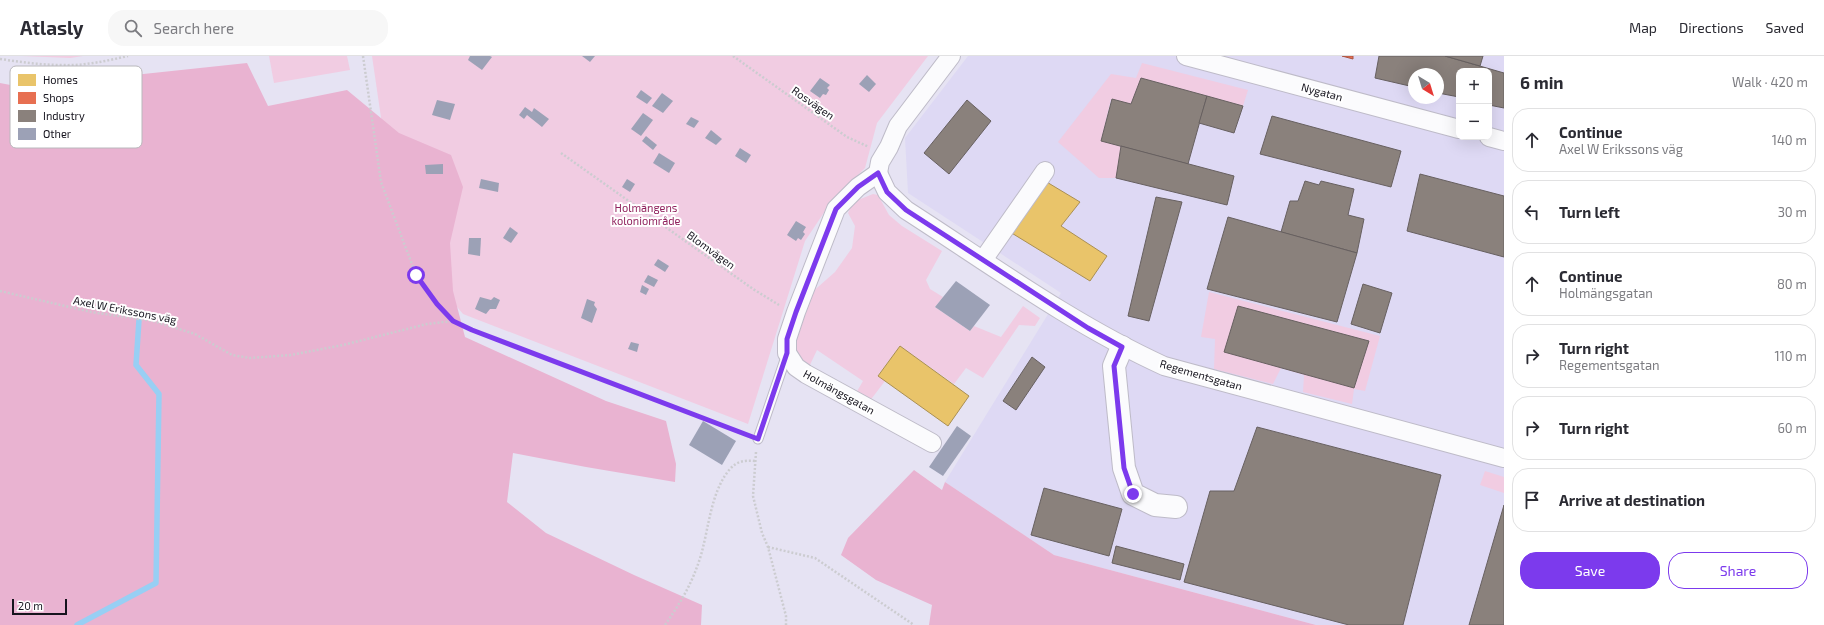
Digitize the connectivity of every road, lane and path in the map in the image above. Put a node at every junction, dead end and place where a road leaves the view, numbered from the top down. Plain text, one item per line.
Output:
1 (128, 56) edge
2 (363, 56) edge
3 (733, 56) edge
4 (951, 56) edge
5 (1186, 56) edge
6 (0, 60) edge
7 (1456, 128) edge
8 (1492, 138) edge
9 (1504, 141) edge
10 (889, 147) junction
11 (561, 152) dead end
12 (1045, 171) dead end
13 (878, 173) junction
14 (983, 260) junction
15 (0, 292) edge
16 (796, 312) junction
17 (453, 321) junction
18 (1122, 347) junction
19 (787, 353) junction
20 (758, 439) joint
21 (932, 443) dead end
22 (1504, 458) edge
23 (1176, 507) dead end
24 (768, 547) junction
25 (665, 625) edge
26 (786, 625) edge
27 (914, 625) edge

1 - 6 path
2 - 17 path, Axel W Erikssons väg
3 - 10 path, Rosvägen
4 - 10 street
5 - 7 street, Nygatan
8 - 9 street
10 - 13 street
11 - 16 path, Blomvägen
12 - 14 street
13 - 14 street, Regementsgatan
13 - 16 street
14 - 18 street, Regementsgatan
15 - 17 path, Axel W Erikssons väg
16 - 19 street
17 - 20 path, Axel W Erikssons väg
18 - 22 street, Regementsgatan
18 - 23 street
19 - 20 lane
19 - 21 street, Holmängsgatan
24 - 25 path
24 - 26 path
24 - 27 path

